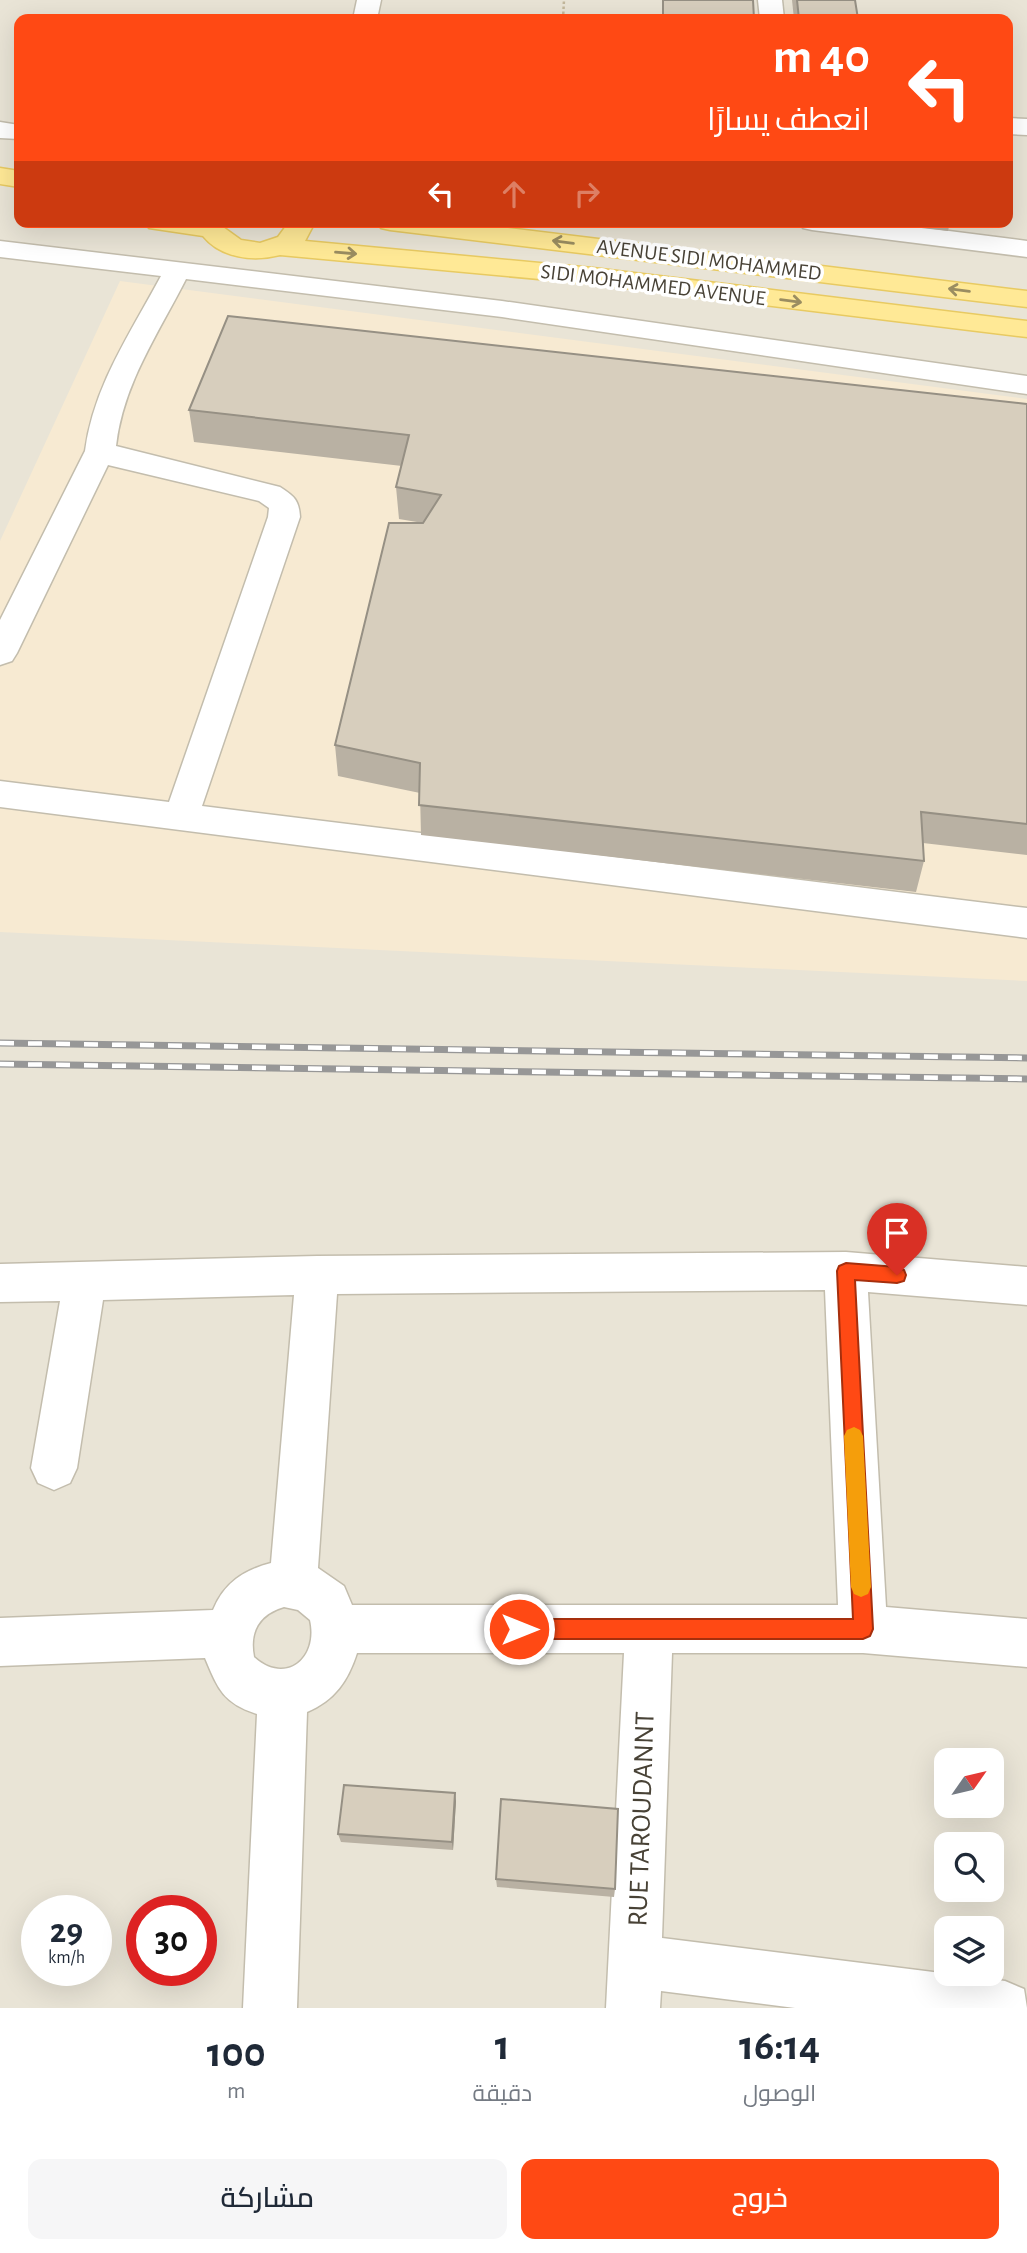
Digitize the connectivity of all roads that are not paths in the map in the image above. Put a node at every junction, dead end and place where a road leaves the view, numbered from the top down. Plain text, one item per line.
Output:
1 (213, 228) edge
2 (300, 228) edge
3 (440, 228) edge
4 (908, 228) edge
5 (971, 232) edge
6 (278, 247) junction
7 (234, 248) junction
8 (0, 249) edge
9 (1027, 249) edge
10 (177, 271) junction
11 (217, 275) junction
12 (1027, 299) edge
13 (1027, 329) edge
14 (1027, 385) edge
15 (100, 451) junction
16 (0, 653) edge
17 (0, 794) edge
18 (181, 817) junction
19 (1027, 923) edge
20 (846, 1271) junction
21 (317, 1275) junction
22 (85, 1282) junction
23 (0, 1283) edge
24 (1027, 1286) edge
25 (54, 1468) dead end
26 (293, 1583) junction
27 (337, 1629) junction
28 (863, 1629) junction
29 (649, 1630) junction
30 (228, 1633) junction
31 (0, 1642) edge
32 (1027, 1643) edge
33 (283, 1693) junction
34 (634, 1984) edge
35 (915, 2003) edge
36 (270, 2008) edge
37 (1005, 2008) edge

1 - 7 main road
2 - 6 main road
12 -> 3 main road, AVENUE SIDI MOHAMMED
4 - 5 street
5 - 9 street
6 - 7 main road, SIDI MOHAMMED AVENUE
6 -> 13 main road, SIDI MOHAMMED AVENUE
7 - 11 street
8 - 10 street
10 - 11 street
10 - 15 street
11 - 14 street
15 - 16 street
15 - 18 street
17 - 18 street
18 - 19 street
20 - 21 street
20 - 24 street
20 - 28 street
21 - 22 street
21 - 26 street
22 - 23 street
22 - 25 street
26 - 27 street
26 - 30 street
27 - 29 street
27 - 33 street
28 - 29 street
28 - 32 street
29 - 34 street, RUE TAROUDANNT
30 - 31 street
30 - 33 street
33 - 36 street
34 - 35 street
35 - 37 street

